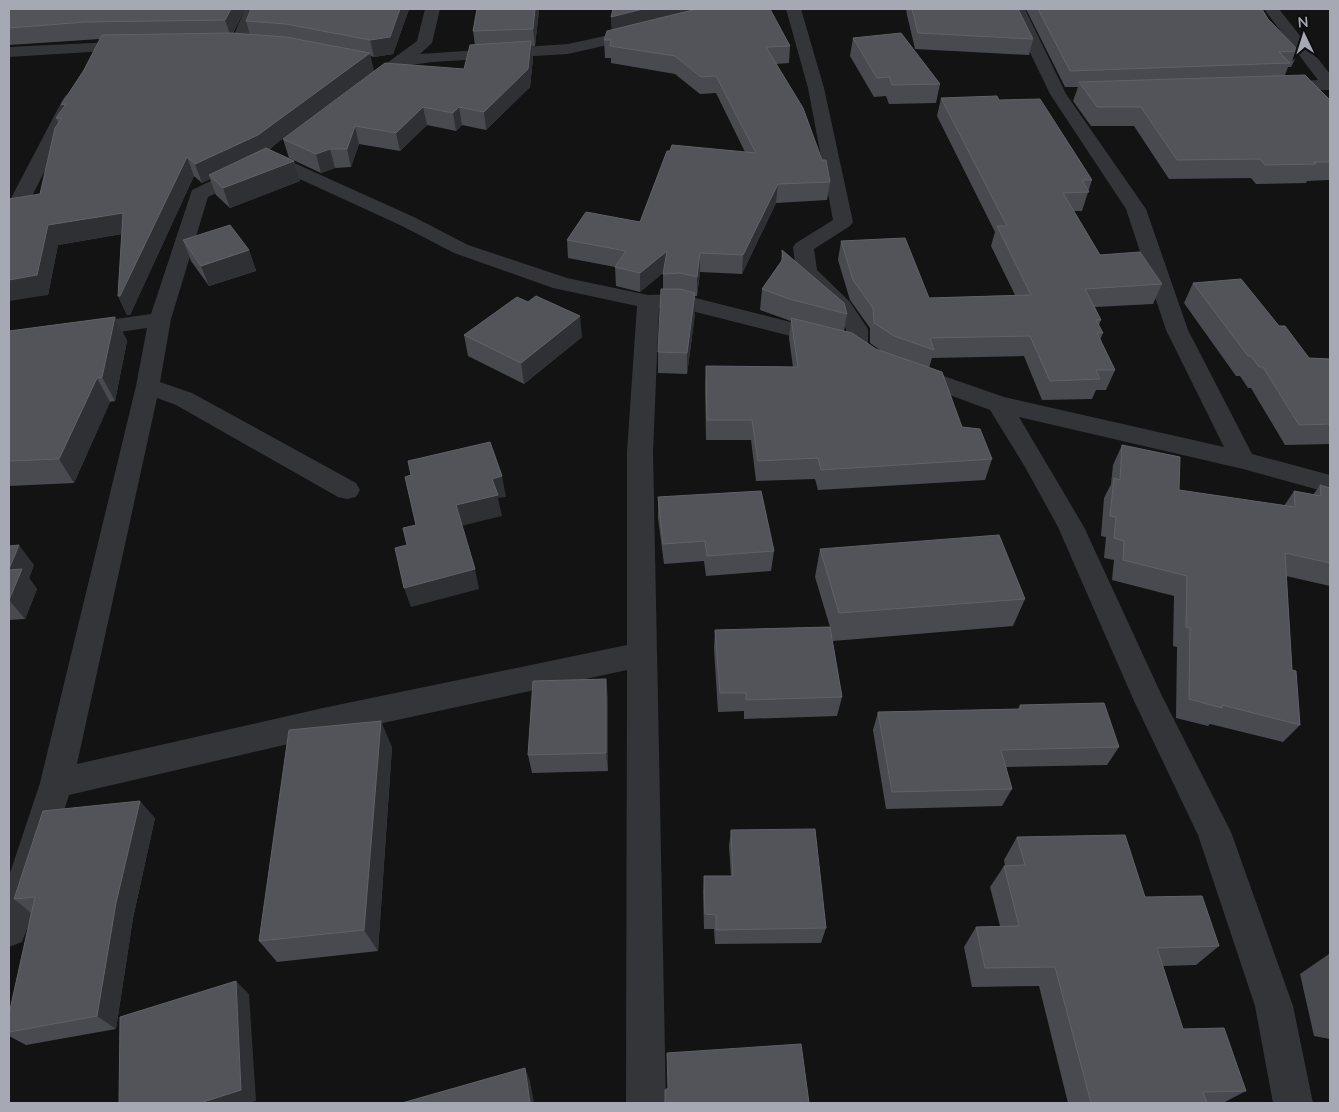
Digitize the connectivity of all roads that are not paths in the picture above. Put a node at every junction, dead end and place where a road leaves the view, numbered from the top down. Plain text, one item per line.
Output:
1 (254, 9) edge
2 (432, 9) edge
3 (793, 9) edge
4 (1018, 9) edge
5 (1271, 9) edge
6 (657, 29) edge
7 (221, 44) edge
8 (238, 44) junction
9 (103, 46) junction
10 (151, 46) edge
11 (255, 46) edge
12 (9, 52) edge
13 (398, 62) junction
14 (94, 63) edge
15 (374, 64) dead end
16 (1330, 85) edge
17 (1262, 87) edge
18 (79, 88) edge
19 (1078, 93) edge
20 (1058, 94) junction
21 (351, 98) edge
22 (293, 142) edge
23 (272, 159) junction
24 (19, 202) edge
25 (648, 302) junction
26 (160, 319) junction
27 (9, 341) edge
28 (873, 357) junction
29 (148, 386) junction
30 (999, 404) junction
31 (1244, 460) junction
32 (1330, 484) edge
33 (347, 490) dead end
34 (643, 654) junction
35 (56, 783) junction
36 (9, 929) edge
37 (646, 1103) edge
38 (1293, 1103) edge

1 - 8 street
2 - 13 street
3 - 28 street
4 - 20 street
5 - 16 street
6 - 13 street
7 - 8 street
8 - 11 street
9 - 10 street
9 - 12 street
9 - 14 street
13 - 15 street
13 - 21 street
16 - 17 street
18 - 24 street
19 - 20 street
20 - 31 street
22 - 23 street
23 - 25 street
23 - 26 street
25 - 28 street
25 - 34 street
26 - 27 street
26 - 29 street
28 - 30 street
29 - 33 street
29 - 35 street
30 - 31 street
30 - 38 street
31 - 32 street
34 - 35 street
34 - 37 street
35 - 36 street

